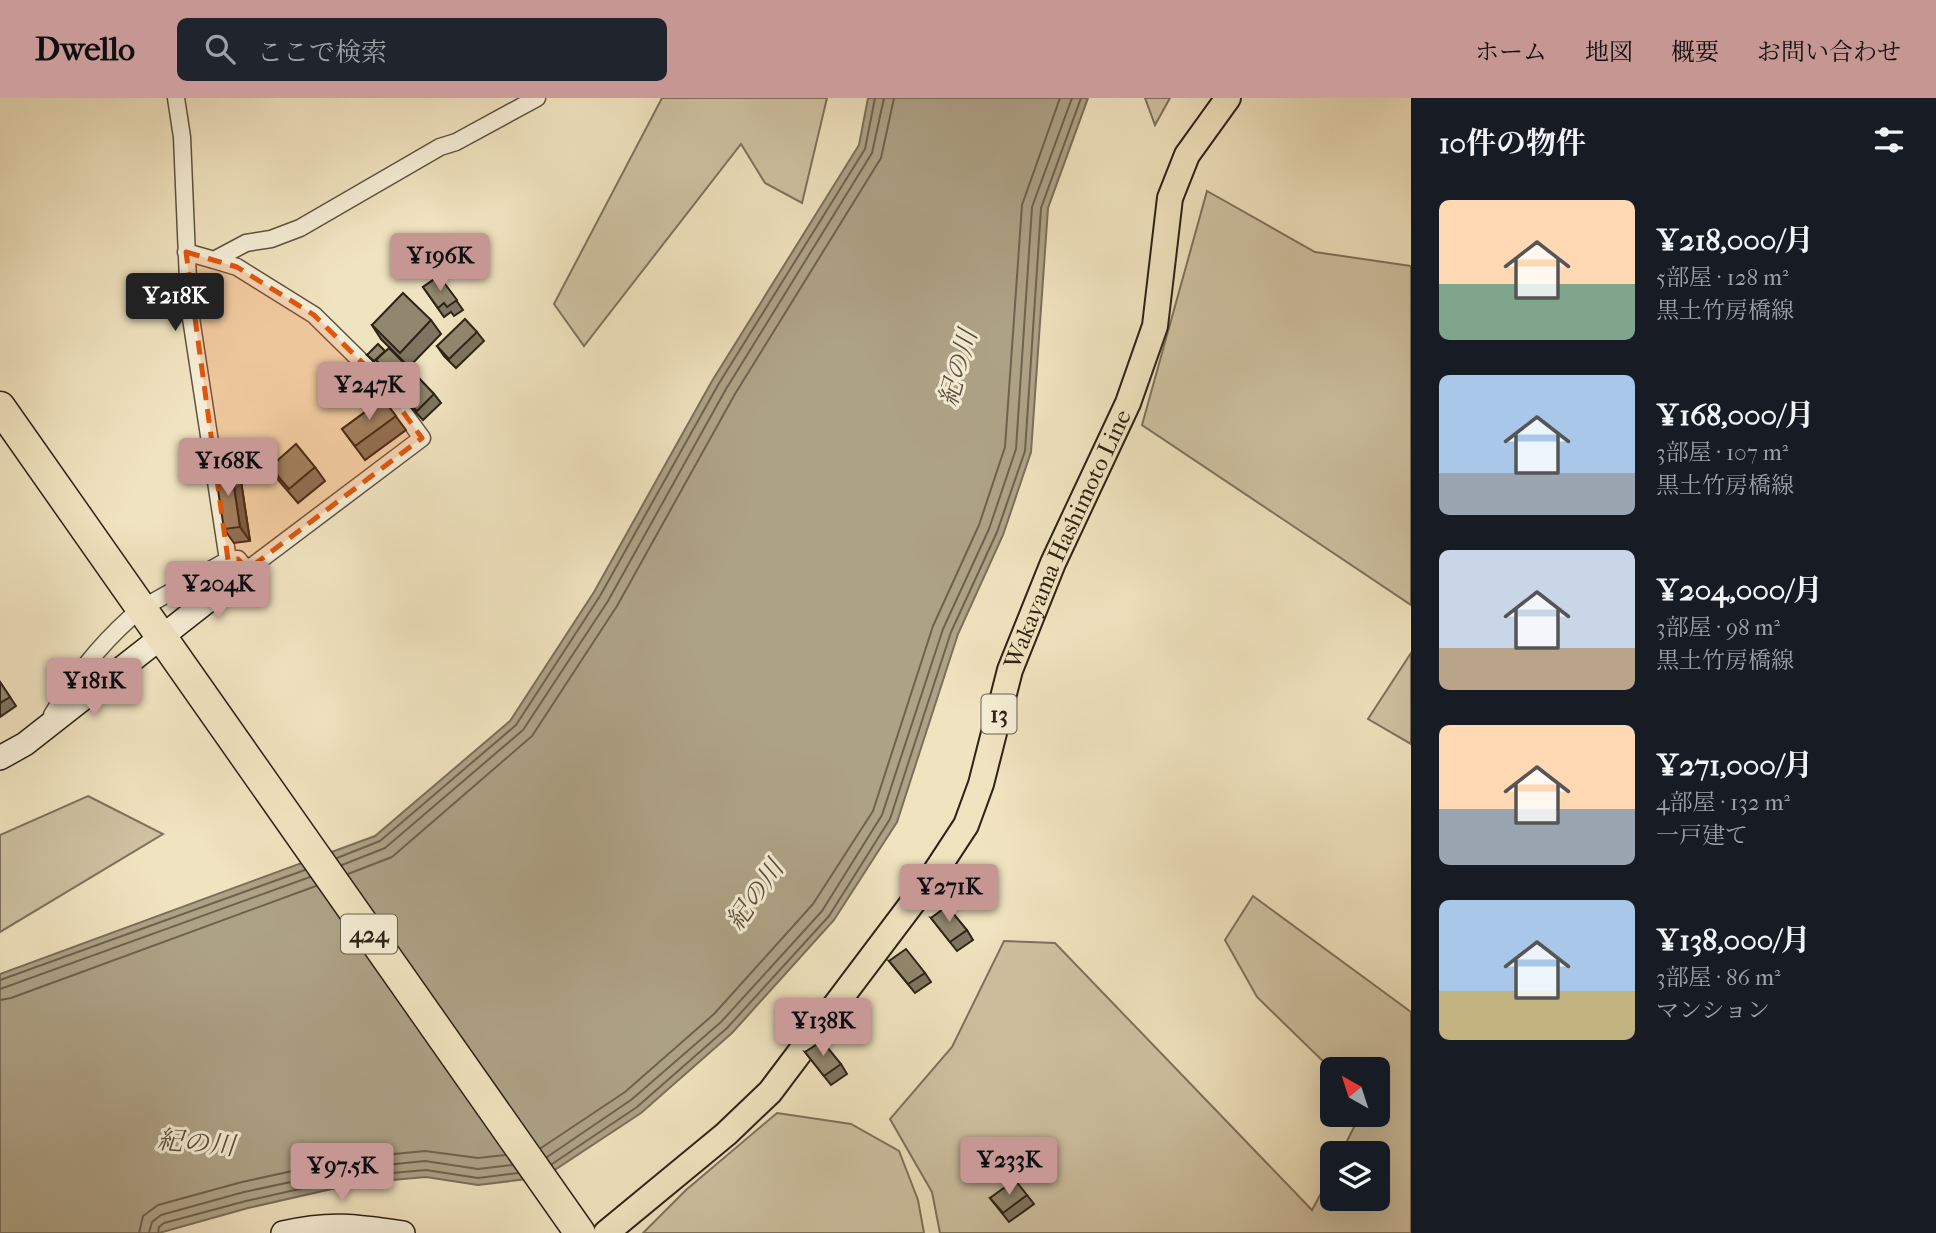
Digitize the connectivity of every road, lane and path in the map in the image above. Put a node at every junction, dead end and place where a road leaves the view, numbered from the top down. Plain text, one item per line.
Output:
1 (176, 98) edge
2 (537, 98) edge
3 (1228, 98) edge
4 (186, 252) junction
5 (214, 260) junction
6 (0, 407) edge
7 (237, 565) junction
8 (153, 602) dead end
9 (130, 618) dead end
10 (169, 650) junction
11 (51, 724) junction
12 (0, 758) edge
13 (283, 1233) edge
14 (403, 1233) edge
15 (580, 1233) edge
16 (606, 1233) edge

1 - 4 street
2 - 5 street
3 - 16 main road, Wakayama Hashimoto Line / 13
4 - 5 street
4 - 7 street
5 - 7 street
6 - 10 highway, 424
7 - 8 street
7 - 10 street
9 - 11 street
10 - 11 street
10 - 15 highway, 424
11 - 12 street
13 - 14 street

